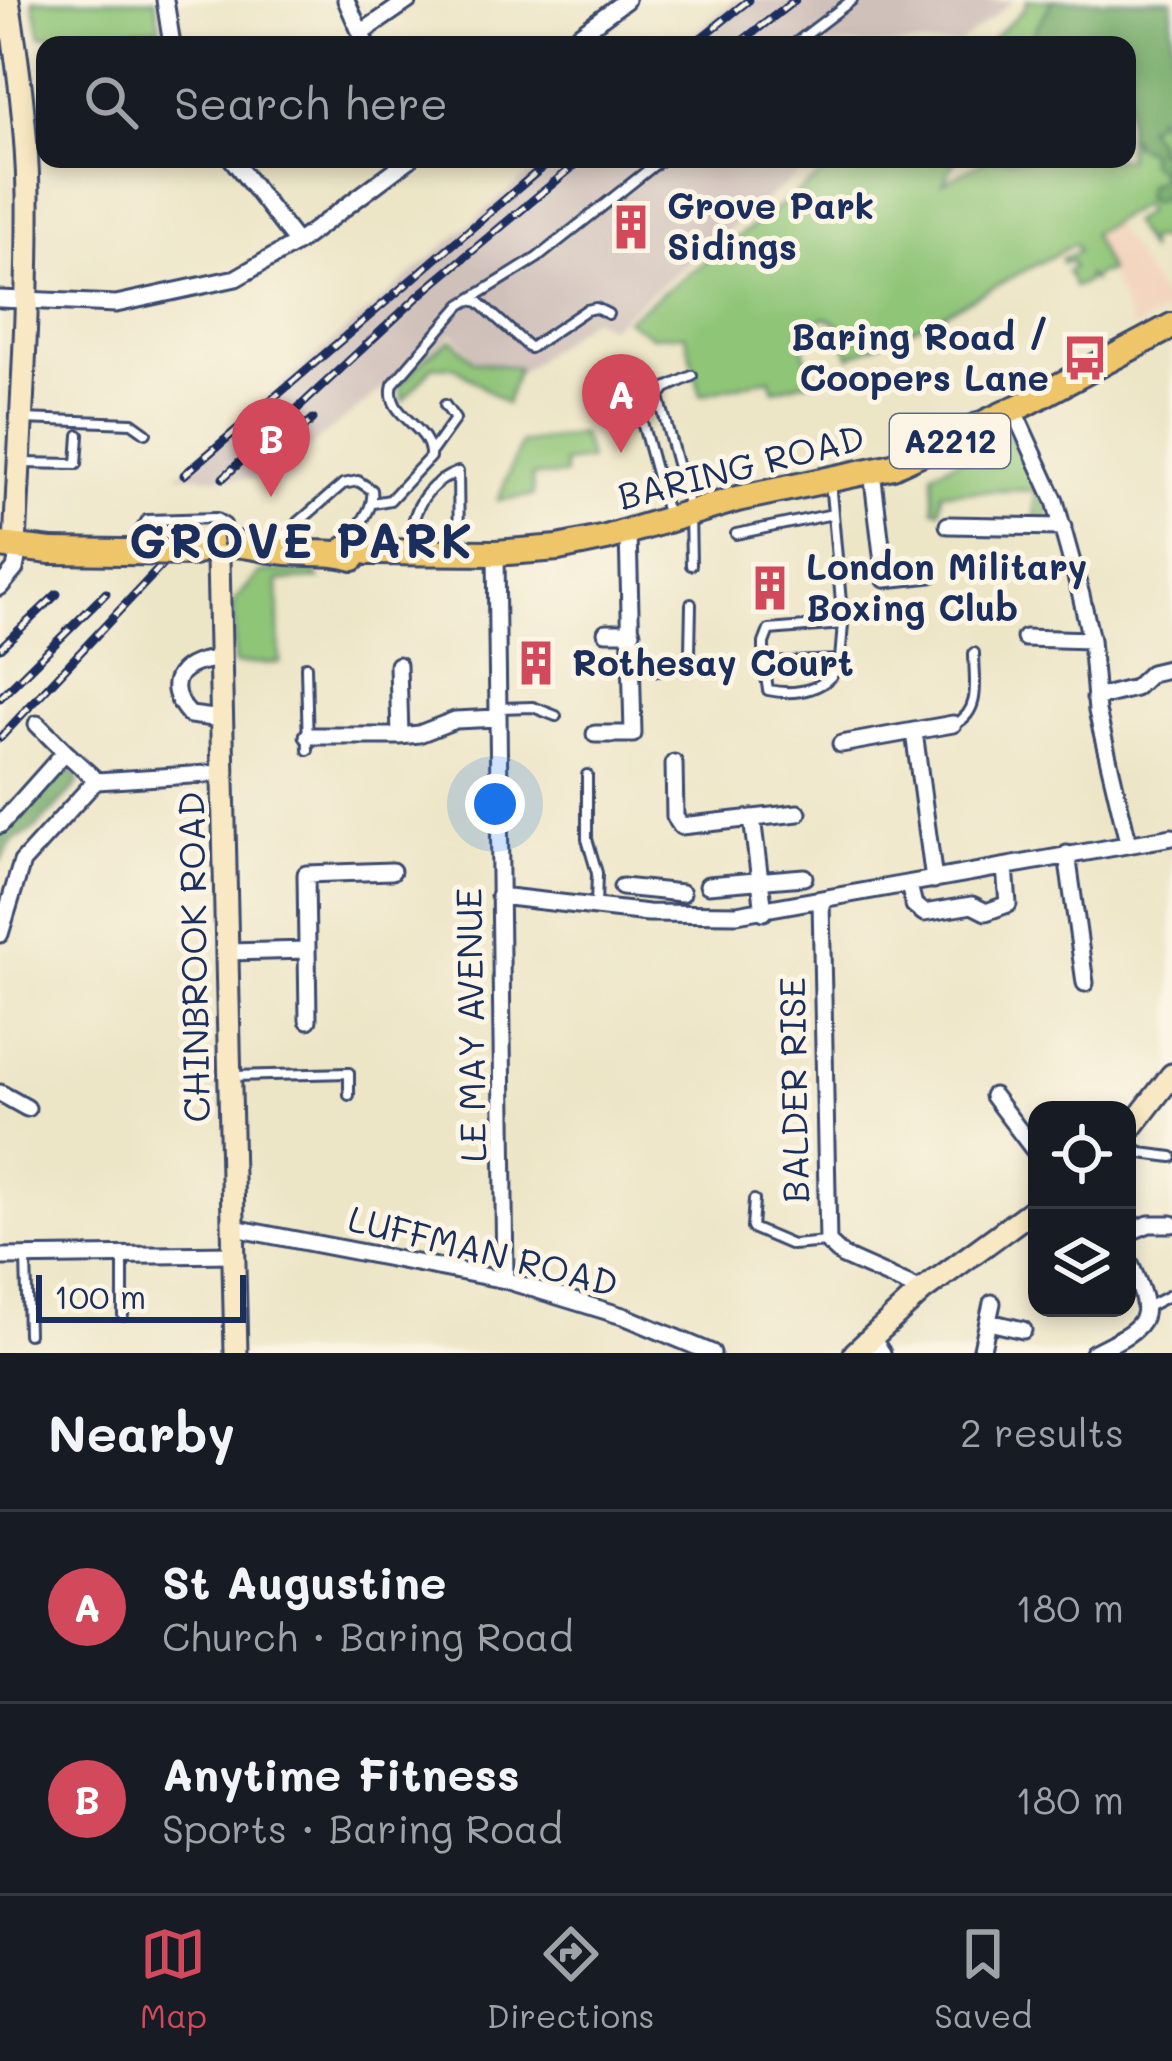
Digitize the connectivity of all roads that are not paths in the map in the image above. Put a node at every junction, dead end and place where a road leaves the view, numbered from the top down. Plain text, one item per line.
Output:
1 (8, 0) edge
2 (165, 0) edge
3 (346, 0) edge
4 (409, 0) edge
5 (626, 0) edge
6 (852, 0) edge
7 (171, 36) edge
8 (362, 36) edge
9 (367, 36) edge
10 (577, 36) edge
11 (805, 36) edge
12 (239, 168) edge
13 (398, 168) edge
14 (651, 168) edge
15 (297, 243) junction
16 (0, 299) edge
17 (26, 300) junction
18 (469, 300) junction
19 (608, 314) dead end
20 (1172, 326) edge
21 (692, 376) dead end
22 (597, 401) dead end
23 (446, 405) dead end
24 (1013, 409) junction
25 (22, 419) junction
26 (146, 433) dead end
27 (79, 435) dead end
28 (432, 451) junction
29 (19, 463) junction
30 (872, 471) junction
31 (830, 480) junction
32 (373, 503) junction
33 (833, 514) junction
34 (679, 515) junction
35 (948, 525) dead end
36 (1063, 527) junction
37 (628, 532) junction
38 (736, 534) dead end
39 (11, 546) edge
40 (354, 550) junction
41 (459, 551) junction
42 (281, 552) junction
43 (410, 552) junction
44 (140, 553) junction
45 (214, 553) junction
46 (496, 553) junction
47 (691, 565) dead end
48 (931, 574) dead end
49 (0, 586) edge
50 (691, 604) dead end
51 (843, 624) junction
52 (606, 632) dead end
53 (632, 632) junction
54 (1025, 638) dead end
55 (1091, 640) junction
56 (974, 653) dead end
57 (221, 659) junction
58 (840, 660) junction
59 (764, 662) junction
60 (398, 665) dead end
61 (306, 666) dead end
62 (1172, 668) edge
63 (659, 670) dead end
64 (1095, 698) junction
65 (497, 713) junction
66 (556, 716) dead end
67 (222, 718) junction
68 (37, 724) dead end
69 (953, 724) joint
70 (914, 732) junction
71 (595, 734) dead end
72 (400, 736) junction
73 (308, 743) joint
74 (841, 744) dead end
75 (65, 752) junction
76 (674, 764) dead end
77 (223, 773) junction
78 (587, 776) dead end
79 (97, 782) junction
80 (798, 813) dead end
81 (752, 818) junction
82 (0, 825) edge
83 (1172, 836) edge
84 (1128, 842) junction
85 (1067, 854) junction
86 (1005, 867) junction
87 (392, 871) dead end
88 (804, 877) dead end
89 (934, 880) junction
90 (761, 881) junction
91 (708, 885) dead end
92 (909, 885) junction
93 (622, 887) dead end
94 (649, 889) junction
95 (682, 893) dead end
96 (499, 896) junction
97 (821, 902) junction
98 (596, 907) junction
99 (764, 912) junction
100 (649, 914) junction
101 (0, 934) edge
102 (307, 950) junction
103 (227, 952) junction
104 (1084, 983) dead end
105 (308, 1020) dead end
106 (1172, 1075) edge
107 (230, 1076) junction
108 (0, 1093) edge
109 (350, 1095) dead end
110 (993, 1096) dead end
111 (27, 1108) dead end
112 (1136, 1125) edge
113 (1028, 1142) edge
114 (1136, 1147) edge
115 (1172, 1157) edge
116 (754, 1200) dead end
117 (1028, 1219) edge
118 (1172, 1223) edge
119 (234, 1228) junction
120 (1136, 1229) edge
121 (828, 1242) junction
122 (234, 1254) junction
123 (123, 1256) junction
124 (0, 1257) edge
125 (26, 1257) junction
126 (505, 1280) junction
127 (1136, 1281) edge
128 (922, 1291) junction
129 (1172, 1294) edge
130 (992, 1303) dead end
131 (1146, 1307) junction
132 (123, 1315) dead end
133 (989, 1322) junction
134 (1023, 1330) dead end
135 (28, 1334) dead end
136 (870, 1348) edge
137 (236, 1353) edge
138 (712, 1353) edge
139 (981, 1353) edge
140 (1093, 1353) edge

1 - 17 street
2 - 7 street
3 - 8 street
4 - 9 street
5 - 10 street
6 - 11 lane
12 - 15 street
13 - 15 street
14 - 18 lane
15 - 17 street
16 - 17 street
17 - 25 street
18 - 19 lane
18 - 28 lane
20 - 24 main road, BARING ROAD / A2212
21 - 34 lane
22 - 34 lane
23 - 28 lane
24 - 30 main road, BARING ROAD / A2212
24 - 36 street
25 - 26 lane
25 - 29 street
27 - 29 lane
28 - 32 lane
29 - 39 street
30 - 31 main road, BARING ROAD / A2212
30 - 48 street
31 - 33 lane
31 - 34 main road, BARING ROAD / A2212
32 - 40 lane
32 - 42 lane
33 - 38 lane
33 - 51 lane
34 - 37 main road, BARING ROAD / A2212
34 - 47 lane
35 - 36 street
36 - 55 street
37 - 46 main road, BARING ROAD / A2212
37 - 53 street
39 - 44 main road, BARING ROAD / A2212, bridge
39 - 49 street
40 - 42 main road, BARING ROAD / A2212
40 - 43 main road, BARING ROAD / A2212
41 - 43 main road, BARING ROAD / A2212
41 - 43 lane
41 - 46 main road, BARING ROAD / A2212
42 - 45 main road, BARING ROAD / A2212
44 - 45 main road, BARING ROAD / A2212, bridge
44 - 45 lane, bridge
45 - 57 street, CHINBROOK ROAD
46 - 65 street, LE MAY AVENUE
50 - 63 lane
51 - 58 lane
51 - 59 lane
52 - 53 street
53 - 71 street
54 - 55 street
55 - 64 street
56 - 69 lane
57 - 67 street, CHINBROOK ROAD
57 - 67 street
58 - 59 lane
58 - 59 lane
60 - 72 street
61 - 73 lane
62 - 64 street
64 - 84 street
65 - 66 lane
65 - 72 street
65 - 96 street, LE MAY AVENUE
67 - 77 street, CHINBROOK ROAD
68 - 75 street
69 - 70 street
70 - 74 street
70 - 89 street
72 - 73 street
75 - 79 street
75 - 82 street
76 - 81 street
77 - 79 street
77 - 103 street, CHINBROOK ROAD
78 - 98 lane
79 - 101 street
80 - 81 street
81 - 90 street
83 - 84 street
84 - 85 street
85 - 86 street
85 - 104 street
86 - 89 street
86 - 92 street
87 - 102 street
88 - 90 street
89 - 92 street
90 - 91 street
90 - 99 street
92 - 97 street
93 - 94 street
94 - 95 street
94 - 100 street
96 - 98 street
96 - 126 street, LE MAY AVENUE
97 - 99 street
97 - 121 street, BALDER RISE
98 - 100 street
99 - 100 street
102 - 103 street
102 - 105 street
103 - 107 street, CHINBROOK ROAD
106 - 112 street
107 - 109 lane
107 - 119 street, CHINBROOK ROAD
108 - 111 street
110 - 113 street
114 - 115 lane
116 - 121 lane
117 - 128 street
118 - 120 street
119 - 122 street, CHINBROOK ROAD
119 - 126 street, LUFFMAN ROAD
121 - 128 street, BALDER RISE
122 - 123 street
122 - 137 street, CHINBROOK ROAD
123 - 125 street
123 - 132 lane
124 - 125 street
125 - 135 lane
126 - 138 street, LUFFMAN ROAD
127 - 131 street
128 - 136 street
129 - 131 lane
130 - 133 street
131 - 140 street
133 - 134 street
133 - 139 street

